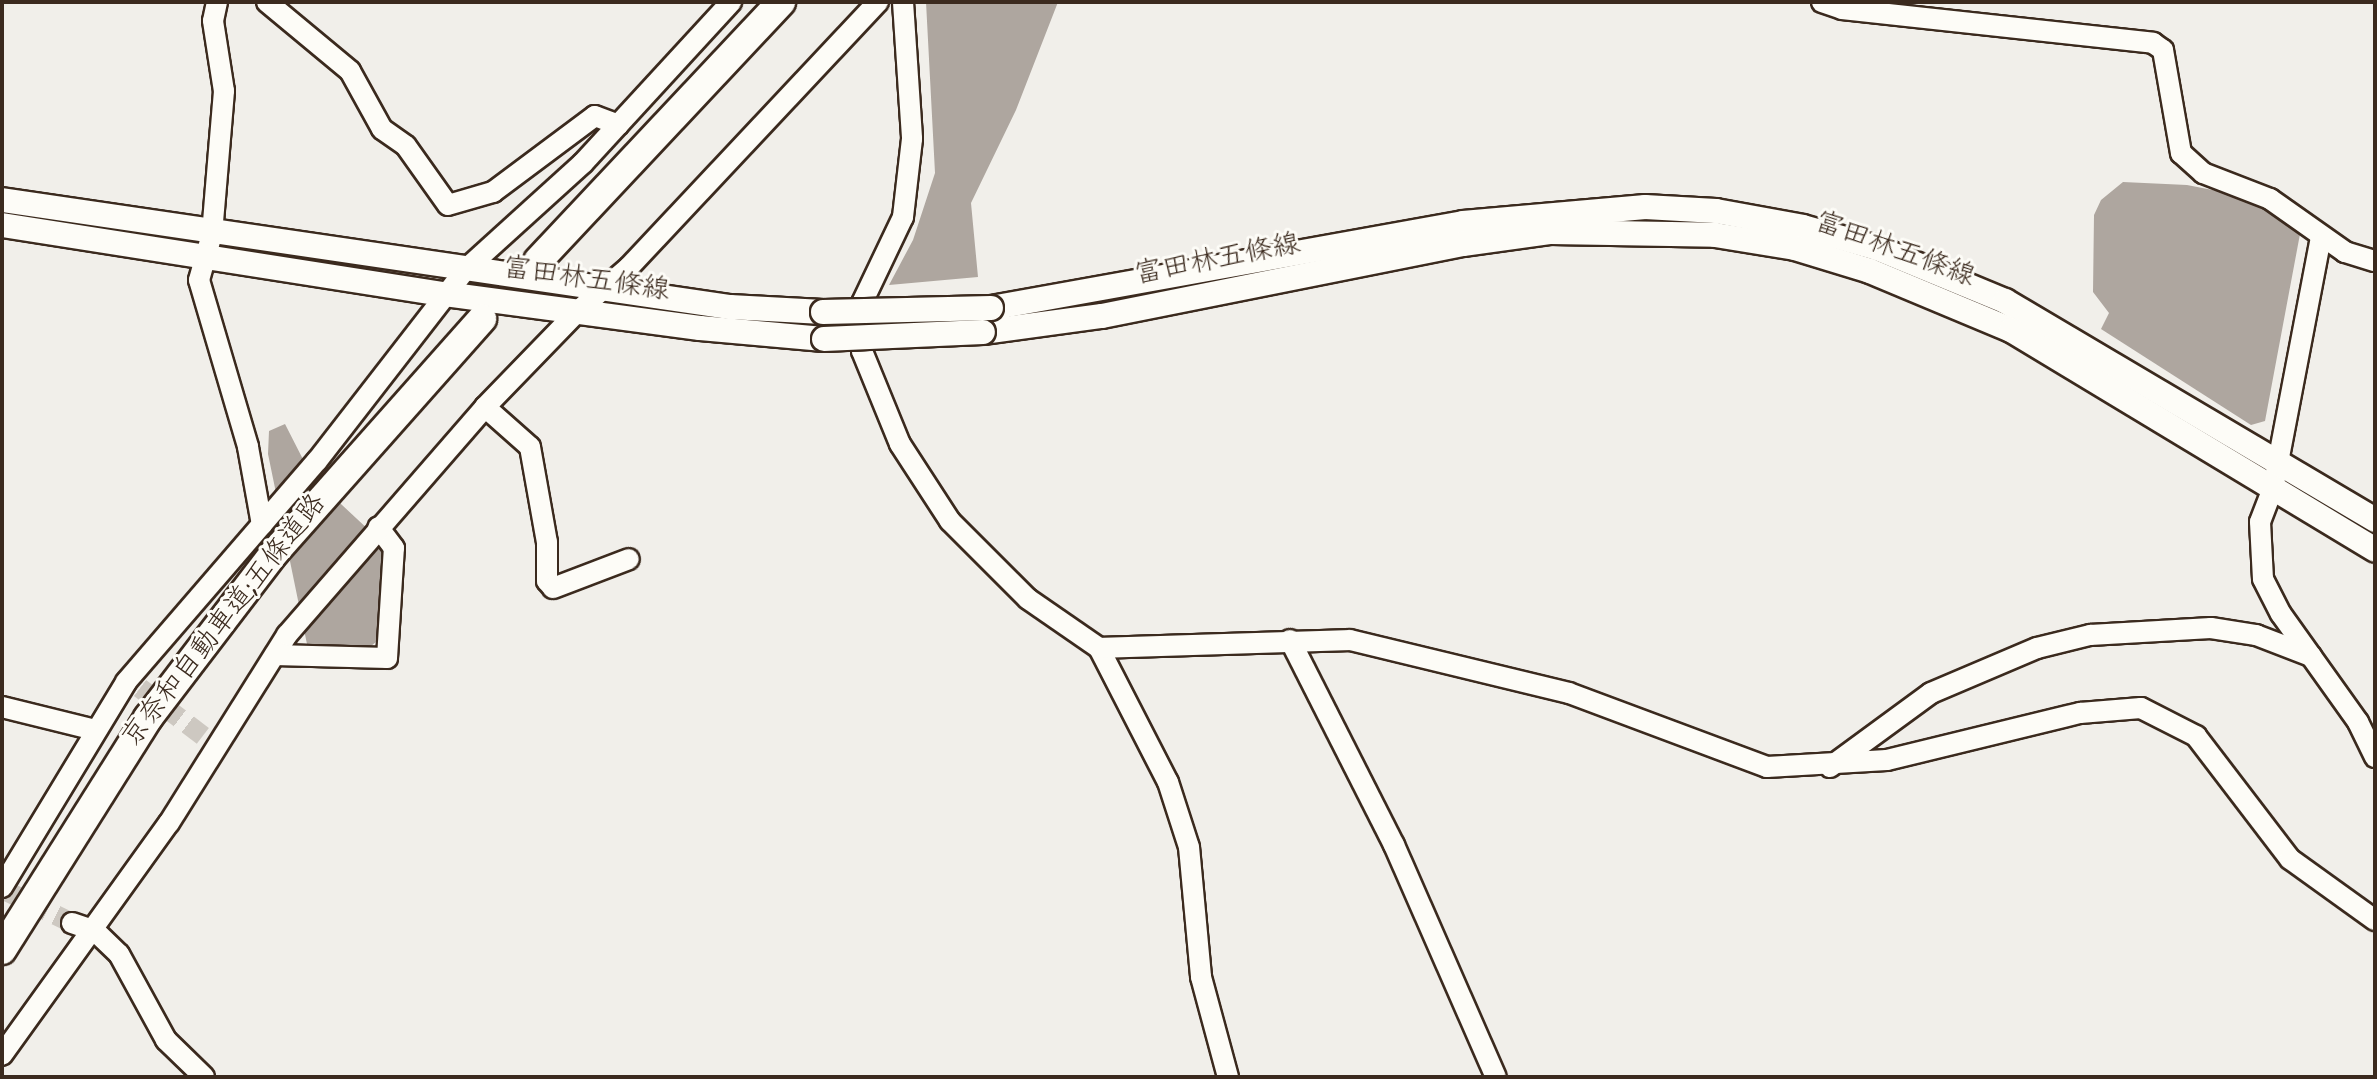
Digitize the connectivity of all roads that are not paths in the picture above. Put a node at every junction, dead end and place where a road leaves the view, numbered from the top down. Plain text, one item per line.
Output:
1 (217, 2) edge
2 (267, 2) edge
3 (731, 2) edge
4 (781, 2) edge
5 (878, 2) edge
6 (903, 2) edge
7 (1822, 2) edge
8 (618, 125) junction
9 (2, 200) edge
10 (2, 225) edge
11 (2321, 237) junction
12 (208, 244) junction
13 (538, 261) dead end
14 (2375, 261) edge
15 (465, 270) junction
16 (604, 288) junction
17 (445, 294) junction
18 (579, 310) junction
19 (482, 319) dead end
20 (485, 407) junction
21 (2278, 460) junction
22 (326, 471) junction
23 (2273, 488) junction
24 (2375, 520) edge
25 (262, 525) junction
26 (378, 527) junction
27 (2375, 550) edge
28 (629, 559) dead end
29 (1290, 640) junction
30 (1099, 648) junction
31 (275, 655) junction
32 (2312, 657) junction
33 (2, 707) edge
34 (95, 730) junction
35 (2375, 757) edge
36 (1830, 767) junction
37 (2, 887) edge
38 (2375, 920) edge
39 (72, 923) tunnel mouth
40 (95, 931) junction
41 (2, 950) edge
42 (2, 1055) edge
43 (204, 1077) edge
44 (1228, 1077) edge
45 (1496, 1077) edge

1 - 12 street
2 - 8 street
3 - 8 street
4 - 13 highway
5 - 16 street
6 - 30 street
7 - 11 street
8 - 15 street
9 - 12 main road, 富田林五條線
10 - 12 main road, 富田林五條線
11 - 14 street
11 - 21 street
12 - 15 main road, 富田林五條線
12 - 17 main road, 富田林五條線
12 - 25 street
15 - 16 main road, 富田林五條線
15 - 17 street
16 - 18 street
16 - 21 main road, 富田林五條線, bridge
17 - 18 main road, 富田林五條線
17 - 22 street
18 - 20 street
18 - 23 main road, 富田林五條線, bridge
19 - 22 highway, 京奈和自動車道;五條道路
20 - 26 street
20 - 28 street
21 - 23 street
21 - 24 main road, 富田林五條線
22 - 25 street
22 - 41 highway, 京奈和自動車道;五條道路
23 - 27 main road, 富田林五條線
23 - 32 street
25 - 34 street
26 - 31 street
26 - 31 street
29 - 30 street
29 - 36 street
29 - 45 street
30 - 44 street
31 - 40 street
32 - 35 street
32 - 36 street
33 - 34 street
34 - 37 street
36 - 38 street
39 - 40 street
40 - 42 street
40 - 43 street

